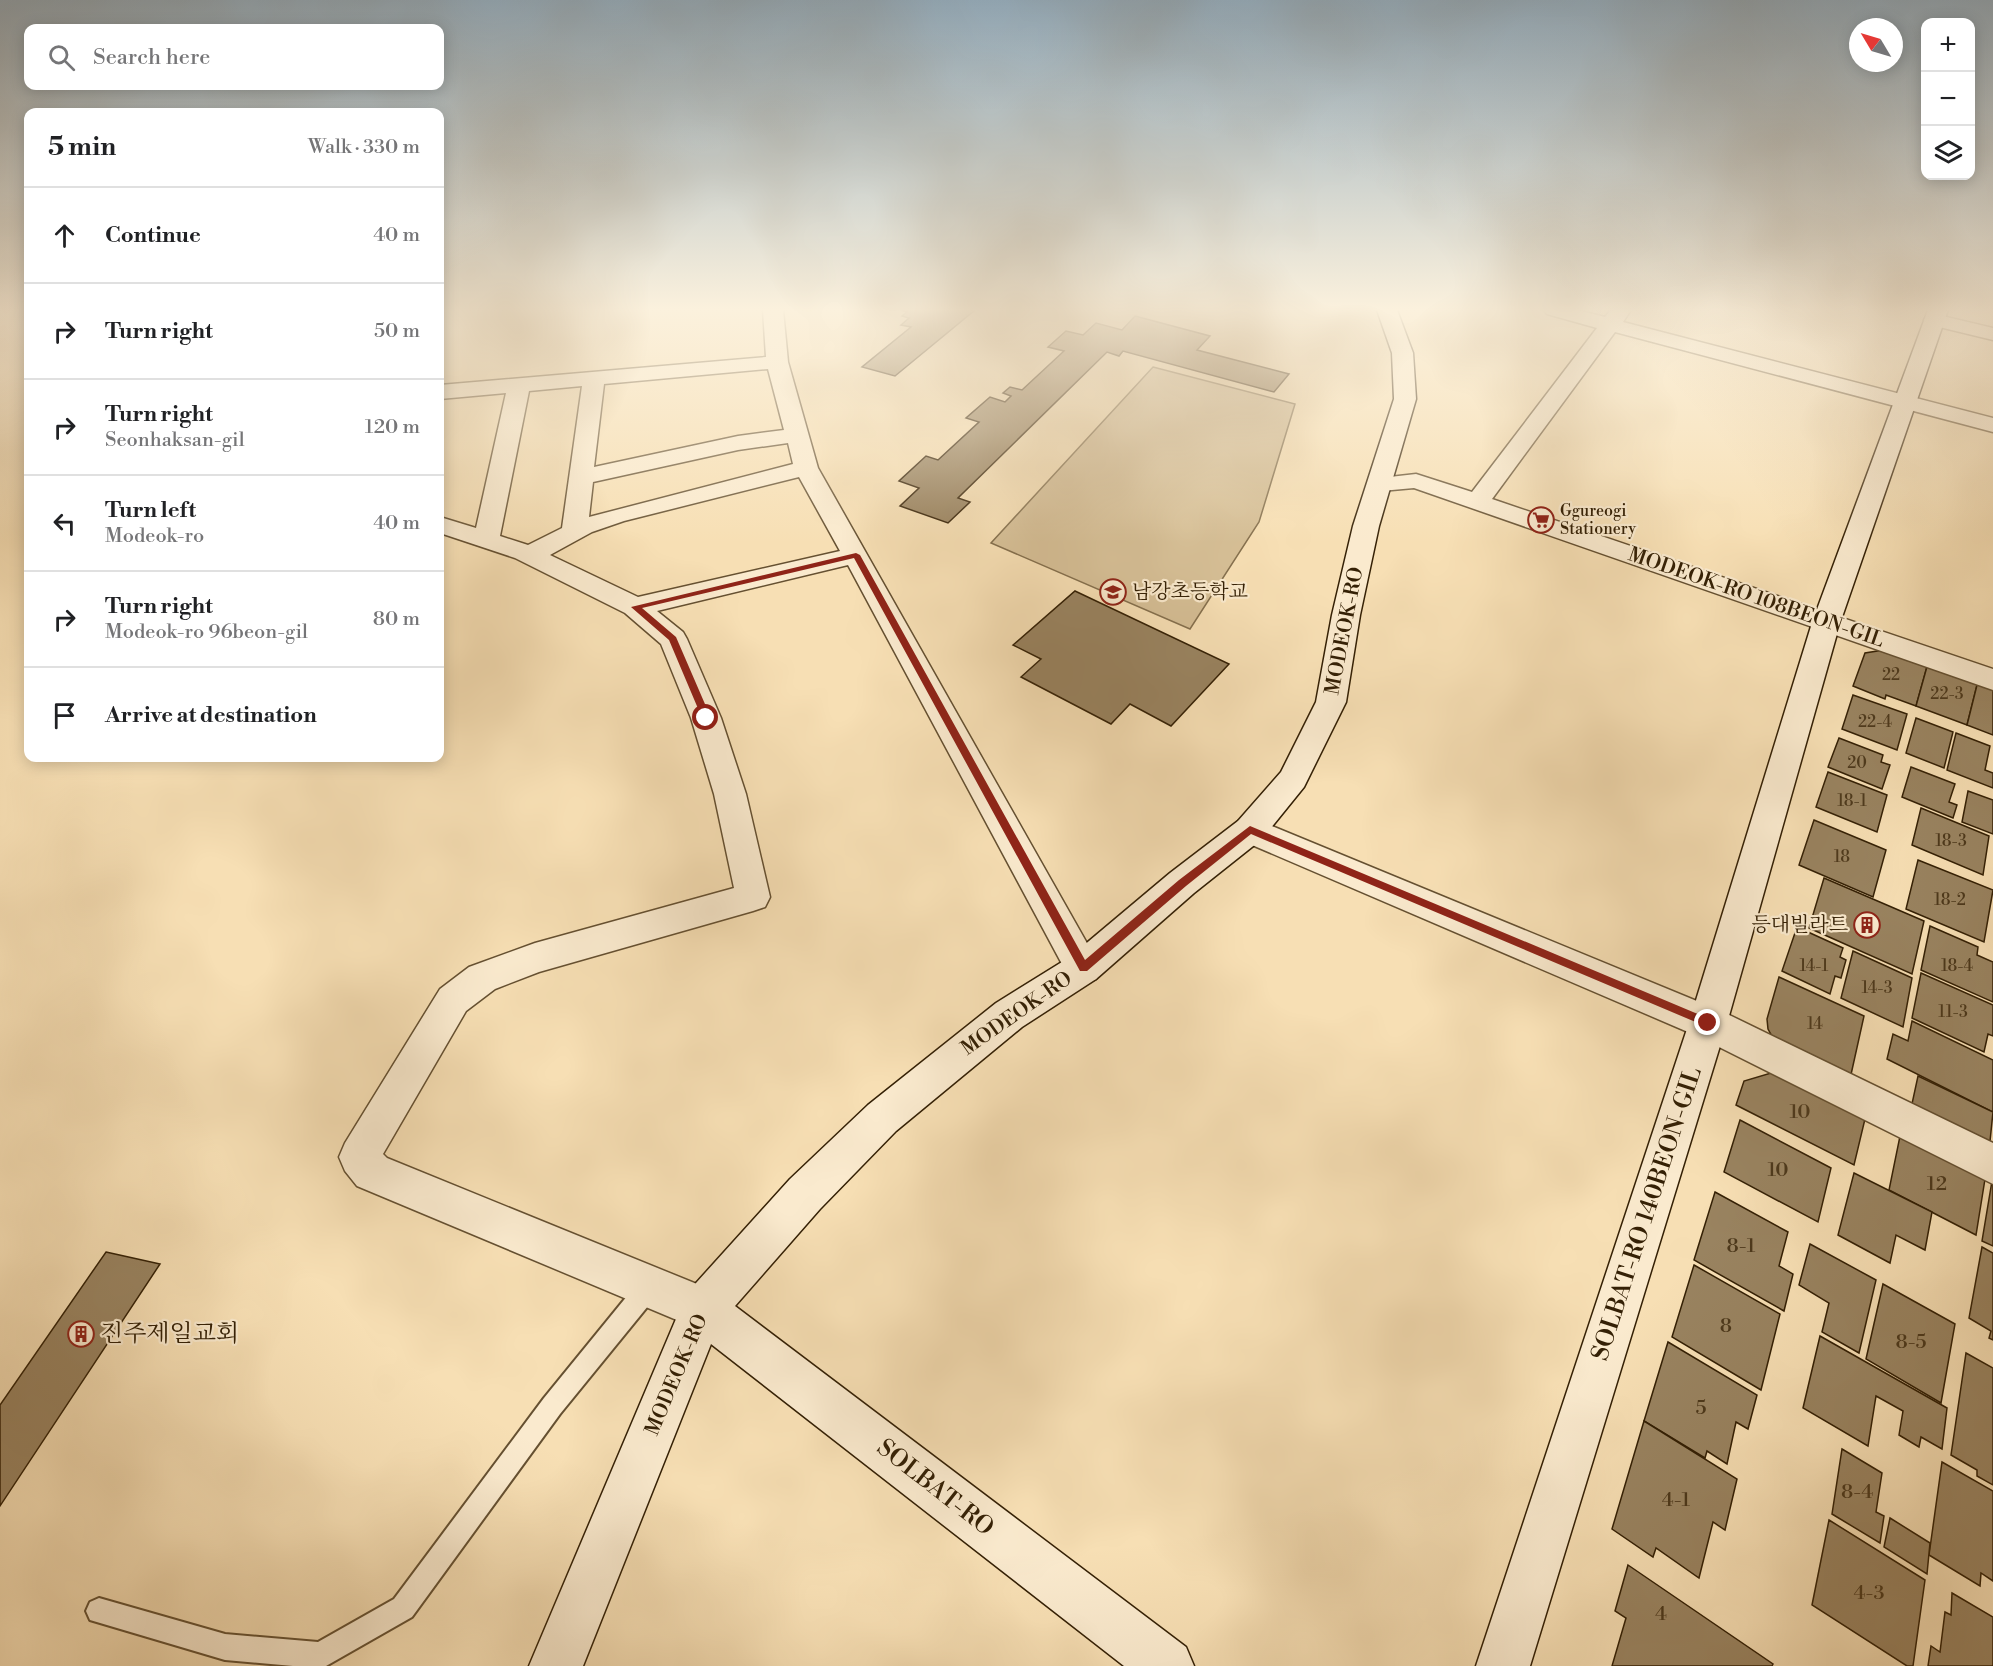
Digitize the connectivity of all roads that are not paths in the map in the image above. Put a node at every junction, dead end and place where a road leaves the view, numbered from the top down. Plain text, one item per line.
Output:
1 (488, 388) edge
2 (518, 388) edge
3 (593, 388) edge
4 (784, 388) edge
5 (1406, 388) edge
6 (1563, 388) edge
7 (1857, 388) edge
8 (1910, 388) edge
9 (444, 392) edge
10 (1905, 402) junction
11 (1993, 425) edge
12 (797, 435) junction
13 (806, 468) junction
14 (581, 477) junction
15 (1381, 484) junction
16 (1477, 502) junction
17 (444, 526) edge
18 (574, 532) junction
19 (486, 540) junction
20 (529, 555) junction
21 (856, 555) junction
22 (635, 607) junction
23 (1826, 623) junction
24 (1993, 680) edge
25 (1250, 830) junction
26 (1083, 968) junction
27 (1708, 1023) junction
28 (1993, 1164) edge
29 (649, 1287) junction
30 (703, 1310) junction
31 (99, 1611) dead end
32 (556, 1666) edge
33 (1167, 1666) edge
34 (1503, 1666) edge

1 - 9 street
2 - 19 street
3 - 14 street
4 - 12 street
5 - 15 street, MODEOK-RO
6 - 16 street
7 - 10 street
8 - 10 street, SOLBAT-RO 140BEON-GIL
10 - 11 street
10 - 23 street, SOLBAT-RO 140BEON-GIL
12 - 13 street
12 - 14 street
13 - 18 street
13 - 21 street
14 - 18 street
15 - 16 street, MODEOK-RO 108BEON-GIL
15 - 25 street, MODEOK-RO
16 - 23 street, MODEOK-RO 108BEON-GIL
17 - 19 street
18 - 20 street
19 - 20 street
20 - 22 street
21 - 22 street
21 - 26 street
22 - 29 street, SOLBAT-RO
23 - 24 street, MODEOK-RO 108BEON-GIL
23 - 27 street, SOLBAT-RO 140BEON-GIL
25 - 26 street, MODEOK-RO
25 - 27 street
26 - 30 street, MODEOK-RO
27 - 28 street
27 - 34 street, SOLBAT-RO 140BEON-GIL
29 - 30 street, SOLBAT-RO
29 - 31 lane
30 - 32 street, MODEOK-RO
30 - 33 street, SOLBAT-RO

